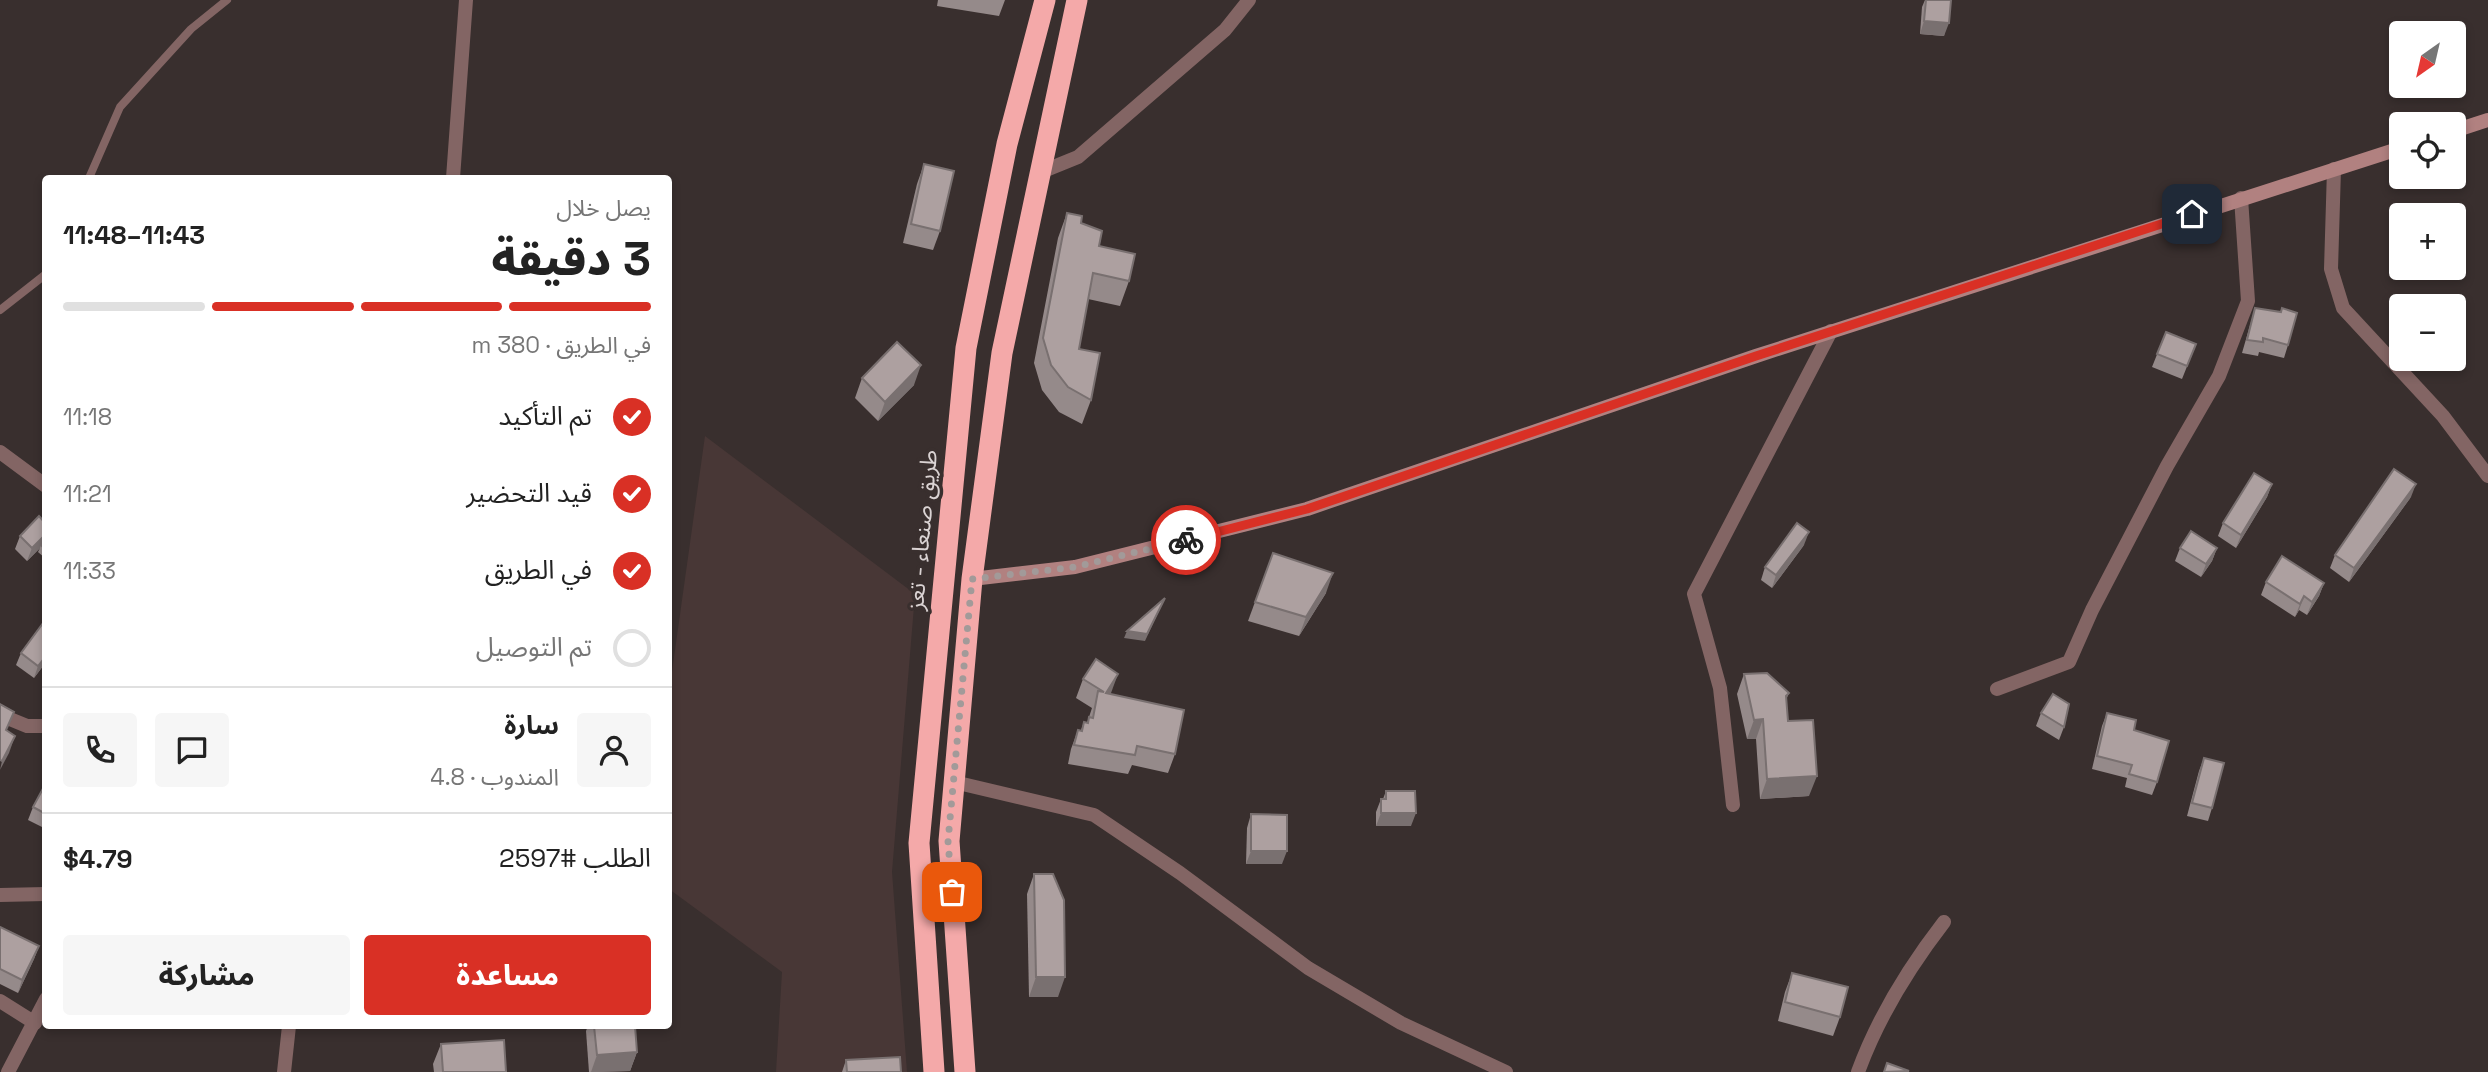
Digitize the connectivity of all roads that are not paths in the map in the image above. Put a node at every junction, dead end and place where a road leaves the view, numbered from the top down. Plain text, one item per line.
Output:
1 (227, 0) edge
2 (466, 0) edge
3 (1045, 0) edge
4 (1077, 0) edge
5 (1249, 0) edge
6 (2488, 120) edge
7 (2466, 127) edge
8 (2389, 152) edge
9 (2334, 169) junction
10 (1041, 172) junction
11 (90, 175) edge
12 (453, 175) edge
13 (2241, 198) junction
14 (42, 277) edge
15 (0, 310) edge
16 (1832, 331) junction
17 (0, 452) edge
18 (2488, 476) edge
19 (42, 483) edge
20 (972, 579) junction
21 (1997, 689) dead end
22 (0, 715) edge
23 (42, 726) edge
24 (954, 782) junction
25 (1733, 805) dead end
26 (42, 894) edge
27 (0, 895) edge
28 (1944, 922) dead end
29 (0, 1001) edge
30 (42, 1008) edge
31 (35, 1023) junction
32 (289, 1029) edge
33 (8, 1072) edge
34 (284, 1072) edge
35 (934, 1072) edge
36 (965, 1072) edge
37 (1506, 1072) edge
38 (1858, 1072) edge

1 - 11 lane
2 - 12 street
3 - 35 highway, طريق صنعاء - تعز
4 - 10 highway
5 - 10 street
6 - 7 street
8 - 9 street
9 - 13 street
9 - 18 street
10 - 20 highway
13 - 16 street
13 - 21 street
14 - 15 lane
16 - 20 street
16 - 25 street
17 - 19 street
20 - 24 highway
22 - 23 street
24 - 36 highway
24 - 37 street
26 - 27 street
28 - 38 street
29 - 31 street
30 - 31 street
31 - 33 street
32 - 34 street

